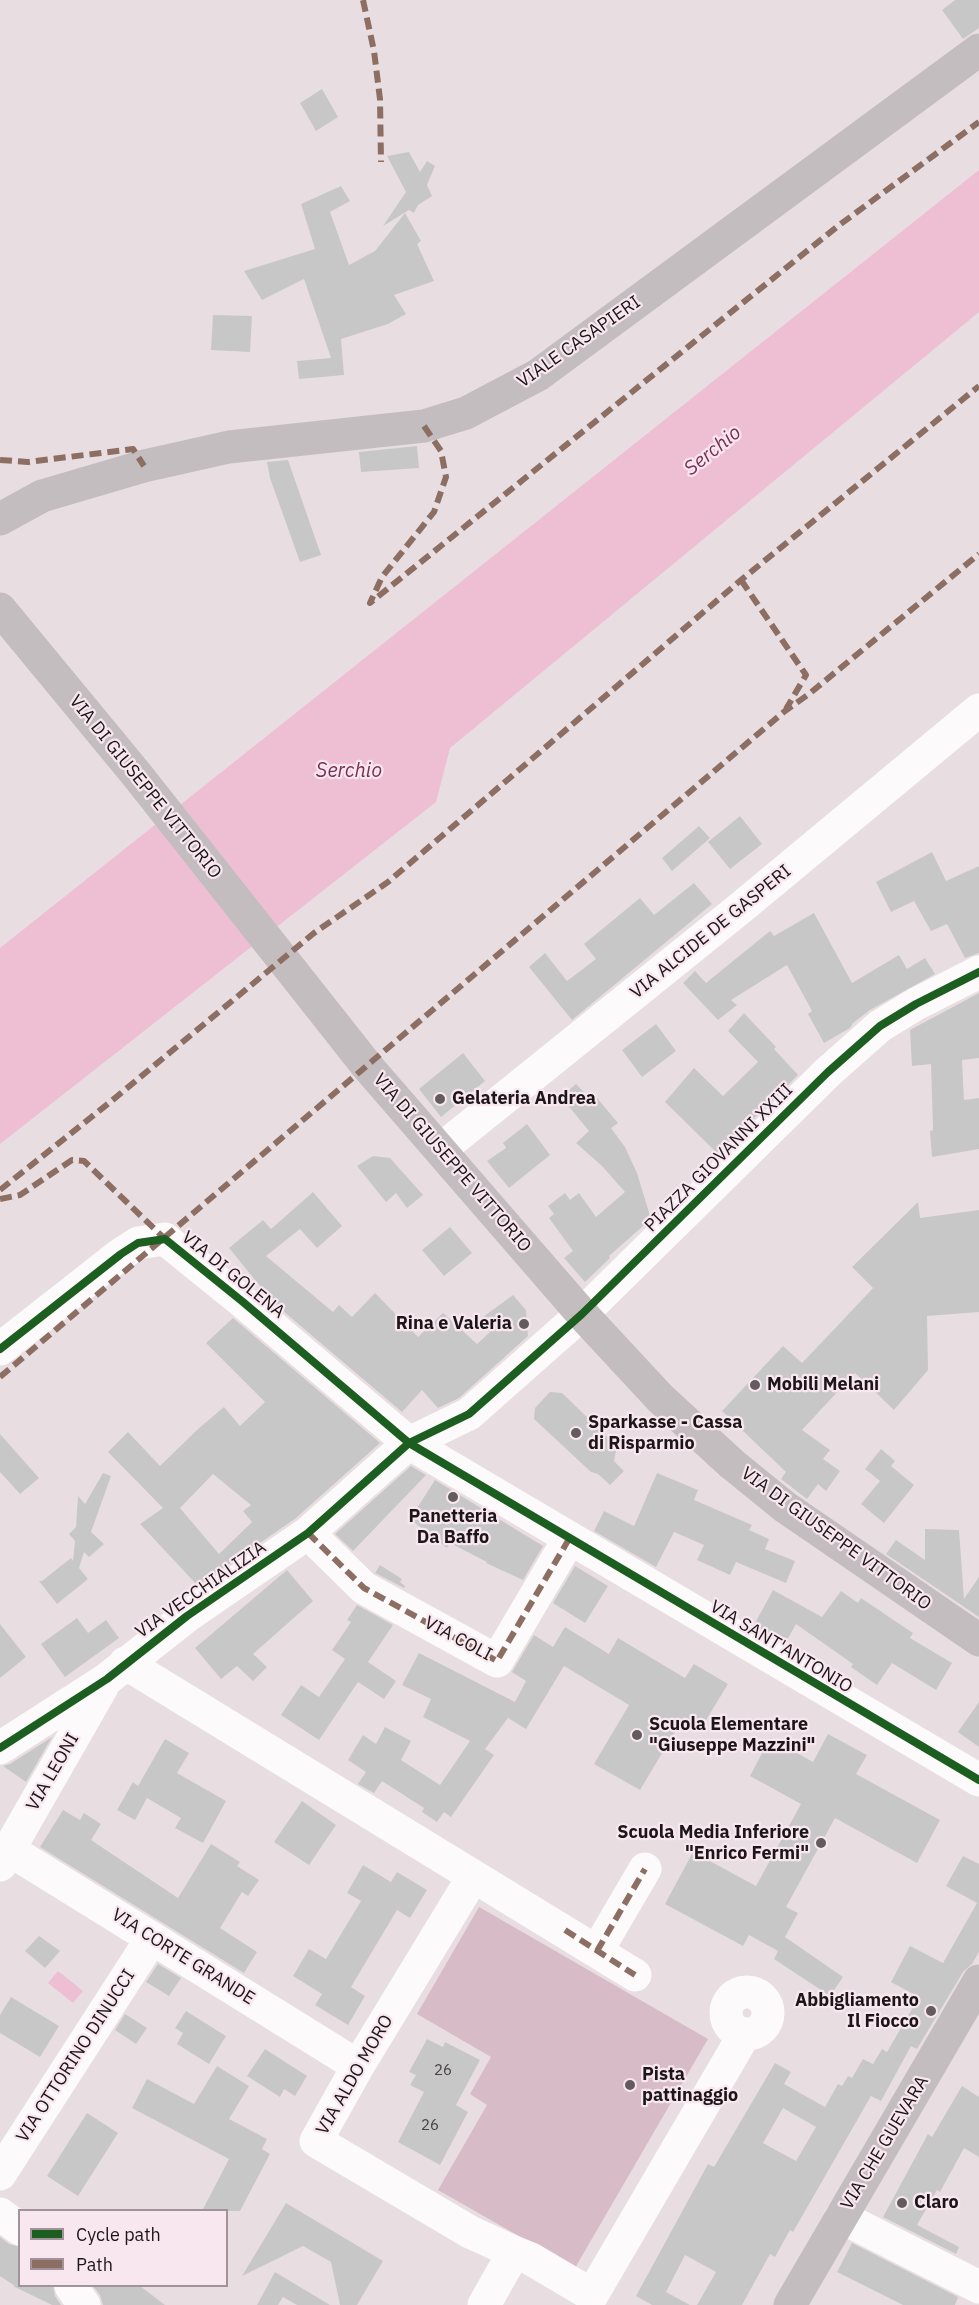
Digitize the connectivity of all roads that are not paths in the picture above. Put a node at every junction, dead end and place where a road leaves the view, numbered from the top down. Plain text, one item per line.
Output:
1 (979, 50) edge
2 (0, 495) edge
3 (42, 496) junction
4 (0, 519) edge
5 (0, 609) edge
6 (979, 710) edge
7 (979, 972) edge
8 (440, 1150) junction
9 (582, 1314) junction
10 (0, 1349) edge
11 (409, 1443) junction
12 (308, 1533) junction
13 (569, 1539) junction
14 (979, 1640) edge
15 (116, 1671) junction
16 (0, 1748) edge
17 (979, 1780) edge
18 (4, 1857) edge
19 (645, 1869) dead end
20 (472, 1876) junction
21 (152, 1938) junction
22 (597, 1950) junction
23 (635, 1975) dead end
24 (979, 1981) edge
25 (744, 2035) dead end
26 (358, 2066) junction
27 (0, 2174) edge
28 (0, 2214) edge
29 (841, 2217) junction
30 (18, 2228) edge
31 (514, 2252) junction
32 (72, 2287) edge
33 (979, 2287) edge
34 (84, 2305) edge
35 (484, 2305) edge
36 (790, 2305) edge

1 - 3 main road, VIALE CASAPIERI
2 - 3 main road
3 - 4 main road
5 - 8 main road, VIA DI GIUSEPPE VITTORIO
6 - 8 street, VIA ALCIDE DE GASPERI
7 - 9 street, PIAZZA GIOVANNI XXIII
8 - 9 main road, VIA DI GIUSEPPE VITTORIO
9 - 11 street, PIAZZA GIOVANNI XXIII
9 - 14 main road, VIA DI GIUSEPPE VITTORIO
10 - 11 street, VIA DI GOLENA
11 - 12 street, VIA VECCHIALIZIA
11 - 13 street, VIA DI GOLENA
12 - 13 street, VIA COLI
12 - 15 street, VIA VECCHIALIZIA
13 - 17 street, VIA SANT'ANTONIO
15 - 16 street, VIA VECCHIALIZIA
15 - 18 street, VIA LEONI
15 - 20 street
18 - 21 street, VIA CORTE GRANDE
19 - 22 street
20 - 22 street
20 - 26 street, VIA ALDO MORO
21 - 26 street, VIA CORTE GRANDE
21 - 27 street, VIA OTTORINO DINUCCI
22 - 23 street
24 - 29 main road, VIA CHE GUEVARA
25 - 31 street, VIA ALDO MORO
26 - 31 street, VIA ALDO MORO
28 - 30 street
29 - 33 street
29 - 36 main road, VIA CHE GUEVARA
31 - 35 street
32 - 34 street

